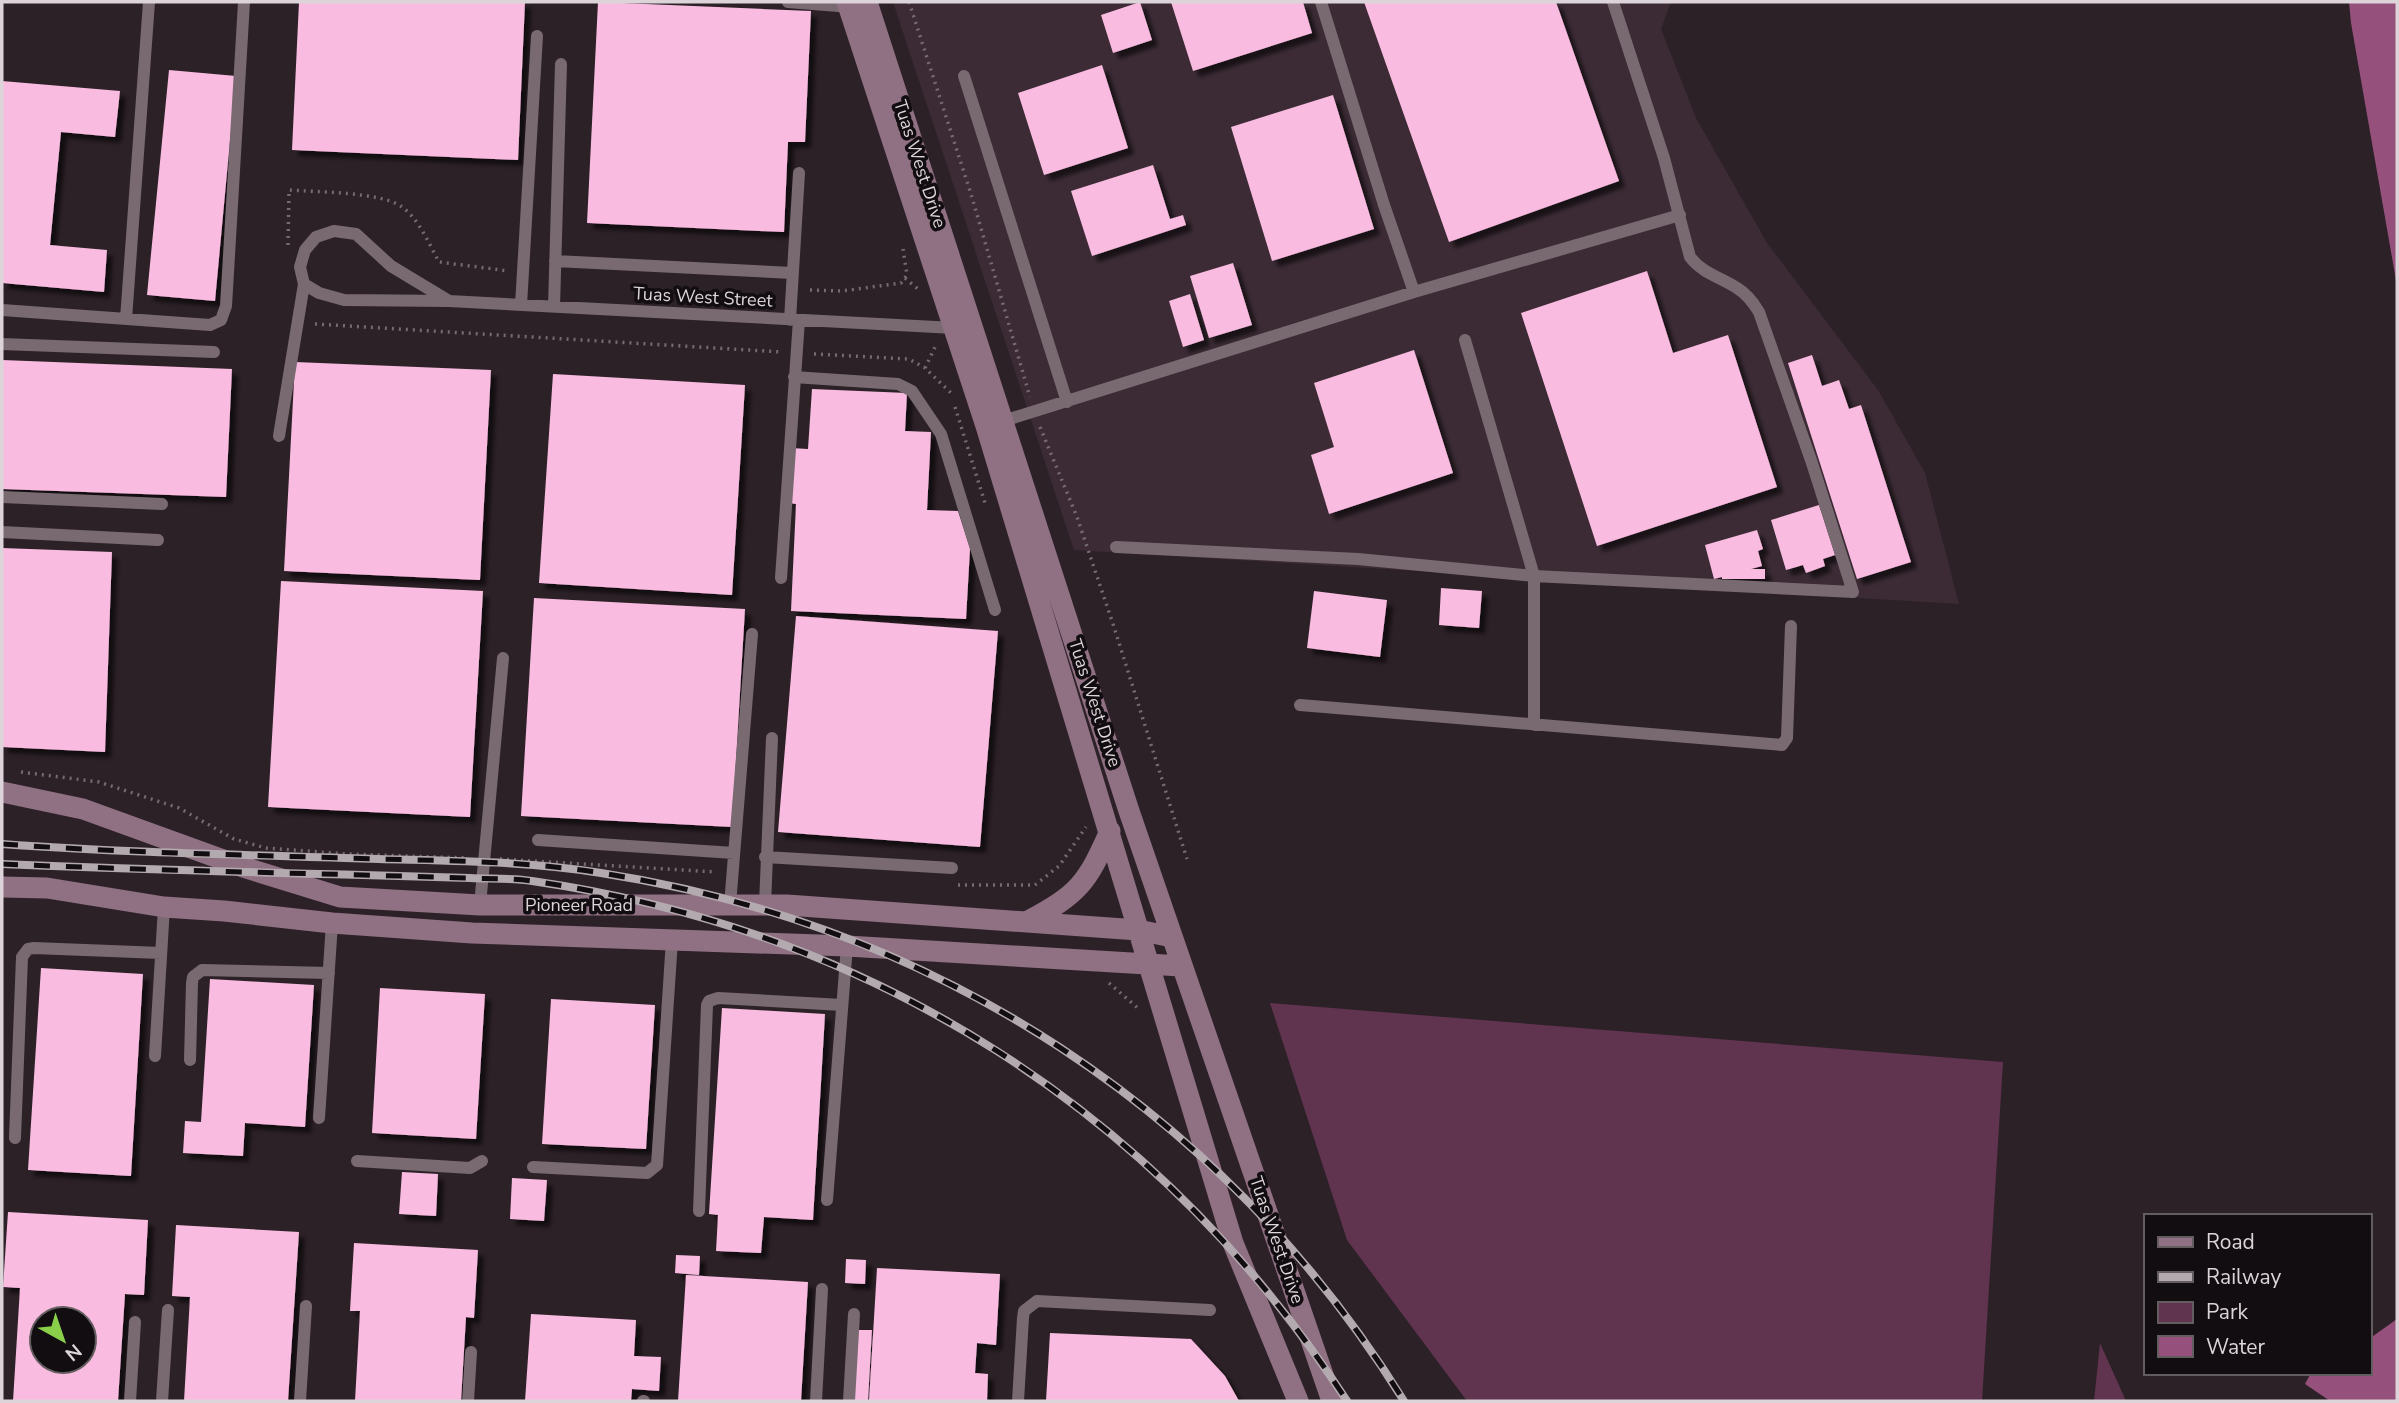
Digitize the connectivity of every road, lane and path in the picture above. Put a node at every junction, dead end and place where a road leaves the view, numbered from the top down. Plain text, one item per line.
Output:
1 (149, 2) edge
2 (244, 2) edge
3 (788, 2) edge
4 (909, 2) edge
5 (1321, 2) edge
6 (1613, 2) edge
7 (858, 4) edge
8 (537, 36) dead end
9 (561, 64) dead end
10 (964, 76) dead end
11 (799, 173) dead end
12 (1679, 215) junction
13 (288, 244) dead end
14 (902, 244) dead end
15 (288, 257) dead end
16 (555, 261) junction
17 (793, 272) junction
18 (304, 284) junction
19 (792, 289) junction
20 (1414, 292) junction
21 (449, 301) junction
22 (521, 305) junction
23 (554, 307) junction
24 (2, 310) edge
25 (126, 319) junction
26 (794, 320) junction
27 (298, 323) junction
28 (954, 328) junction
29 (1465, 340) dead end
30 (2, 344) edge
31 (214, 352) dead end
32 (796, 353) junction
33 (794, 377) junction
34 (1067, 402) junction
35 (1034, 412) junction
36 (995, 424) junction
37 (279, 436) dead end
38 (2, 497) edge
39 (162, 504) dead end
40 (2, 532) edge
41 (158, 540) dead end
42 (1116, 547) dead end
43 (1534, 576) junction
44 (781, 578) dead end
45 (995, 610) dead end
46 (1791, 626) dead end
47 (752, 634) dead end
48 (503, 658) dead end
49 (1300, 705) dead end
50 (1534, 725) junction
51 (772, 738) dead end
52 (14, 771) dead end
53 (2, 792) edge
54 (1110, 831) junction
55 (538, 840) dead end
56 (734, 853) junction
57 (765, 856) junction
58 (483, 858) junction
59 (1187, 859) dead end
60 (952, 868) dead end
61 (732, 874) junction
62 (2, 887) edge
63 (480, 905) junction
64 (730, 905) junction
65 (765, 905) junction
66 (164, 907) junction
67 (1028, 921) junction
68 (332, 923) junction
69 (1138, 930) junction
70 (1172, 937) junction
71 (672, 940) junction
72 (847, 946) junction
73 (161, 953) junction
74 (1148, 964) junction
75 (1181, 966) junction
76 (329, 973) junction
77 (1106, 981) dead end
78 (842, 1005) junction
79 (1140, 1010) dead end
80 (155, 1056) dead end
81 (190, 1060) dead end
82 (319, 1118) dead end
83 (15, 1138) dead end
84 (357, 1161) dead end
85 (482, 1161) dead end
86 (533, 1167) dead end
87 (827, 1200) dead end
88 (699, 1211) dead end
89 (822, 1289) dead end
90 (306, 1306) dead end
91 (168, 1310) dead end
92 (1210, 1310) dead end
93 (854, 1314) dead end
94 (135, 1322) dead end
95 (471, 1352) dead end
96 (131, 1401) edge
97 (162, 1401) edge
98 (300, 1401) edge
99 (468, 1401) edge
100 (816, 1401) edge
101 (849, 1401) edge
102 (1018, 1401) edge
103 (1298, 1401) edge
104 (1332, 1401) edge

1 - 25 lane
2 - 25 lane
3 - 7 lane
4 - 35 path
5 - 20 lane
6 - 12 lane
7 - 28 main road, Tuas West Drive
7 - 36 main road, Tuas West Drive
8 - 22 lane
9 - 16 lane
10 - 34 lane
11 - 17 lane
12 - 20 lane
12 - 43 lane
13 - 15 path
14 - 19 path
16 - 17 lane
16 - 23 lane
17 - 19 lane
18 - 21 lane, Tuas West Street
18 - 21 lane, Tuas West Street
18 - 27 lane
19 - 26 lane
20 - 34 lane
21 - 22 lane, Tuas West Street
22 - 23 lane, Tuas West Street
23 - 26 lane, Tuas West Street
24 - 25 lane
26 - 28 lane, Tuas West Street
26 - 32 lane
27 - 32 path
27 - 37 lane
28 - 36 main road, Tuas West Drive
29 - 43 lane
30 - 31 lane
32 - 33 lane
33 - 44 lane
33 - 45 lane
34 - 35 lane
35 - 36 lane
35 - 59 path
36 - 54 main road, Tuas West Drive
36 - 70 main road, Tuas West Drive
38 - 39 lane
40 - 41 lane
42 - 43 lane
43 - 50 lane
46 - 50 lane
47 - 56 lane
48 - 58 lane
49 - 50 lane
51 - 57 lane
52 - 58 path
53 - 63 main road, Pioneer Road
54 - 67 main road
54 - 69 main road, Tuas West Drive
55 - 56 lane
56 - 61 lane
57 - 60 lane
57 - 65 lane
58 - 61 path
58 - 63 lane
61 - 64 lane
62 - 66 main road, Pioneer Road
63 - 64 main road, Pioneer Road
64 - 65 main road, Pioneer Road
65 - 67 main road, Pioneer Road
66 - 68 main road, Pioneer Road
66 - 73 lane
67 - 69 main road, Pioneer Road
68 - 71 main road, Pioneer Road
68 - 76 lane
69 - 70 main road, Pioneer Road
69 - 74 main road, Tuas West Drive
70 - 75 main road, Tuas West Drive
71 - 72 main road, Pioneer Road
71 - 86 lane
72 - 74 main road, Pioneer Road
72 - 78 lane
73 - 80 lane
73 - 83 lane
74 - 75 main road, Pioneer Road
74 - 103 main road, Tuas West Drive
75 - 104 main road, Tuas West Drive
76 - 81 lane
76 - 82 lane
77 - 79 path
78 - 87 lane
78 - 88 lane
84 - 85 lane
89 - 100 lane
90 - 98 lane
91 - 97 lane
92 - 102 lane
93 - 101 lane
94 - 96 lane
95 - 99 lane

